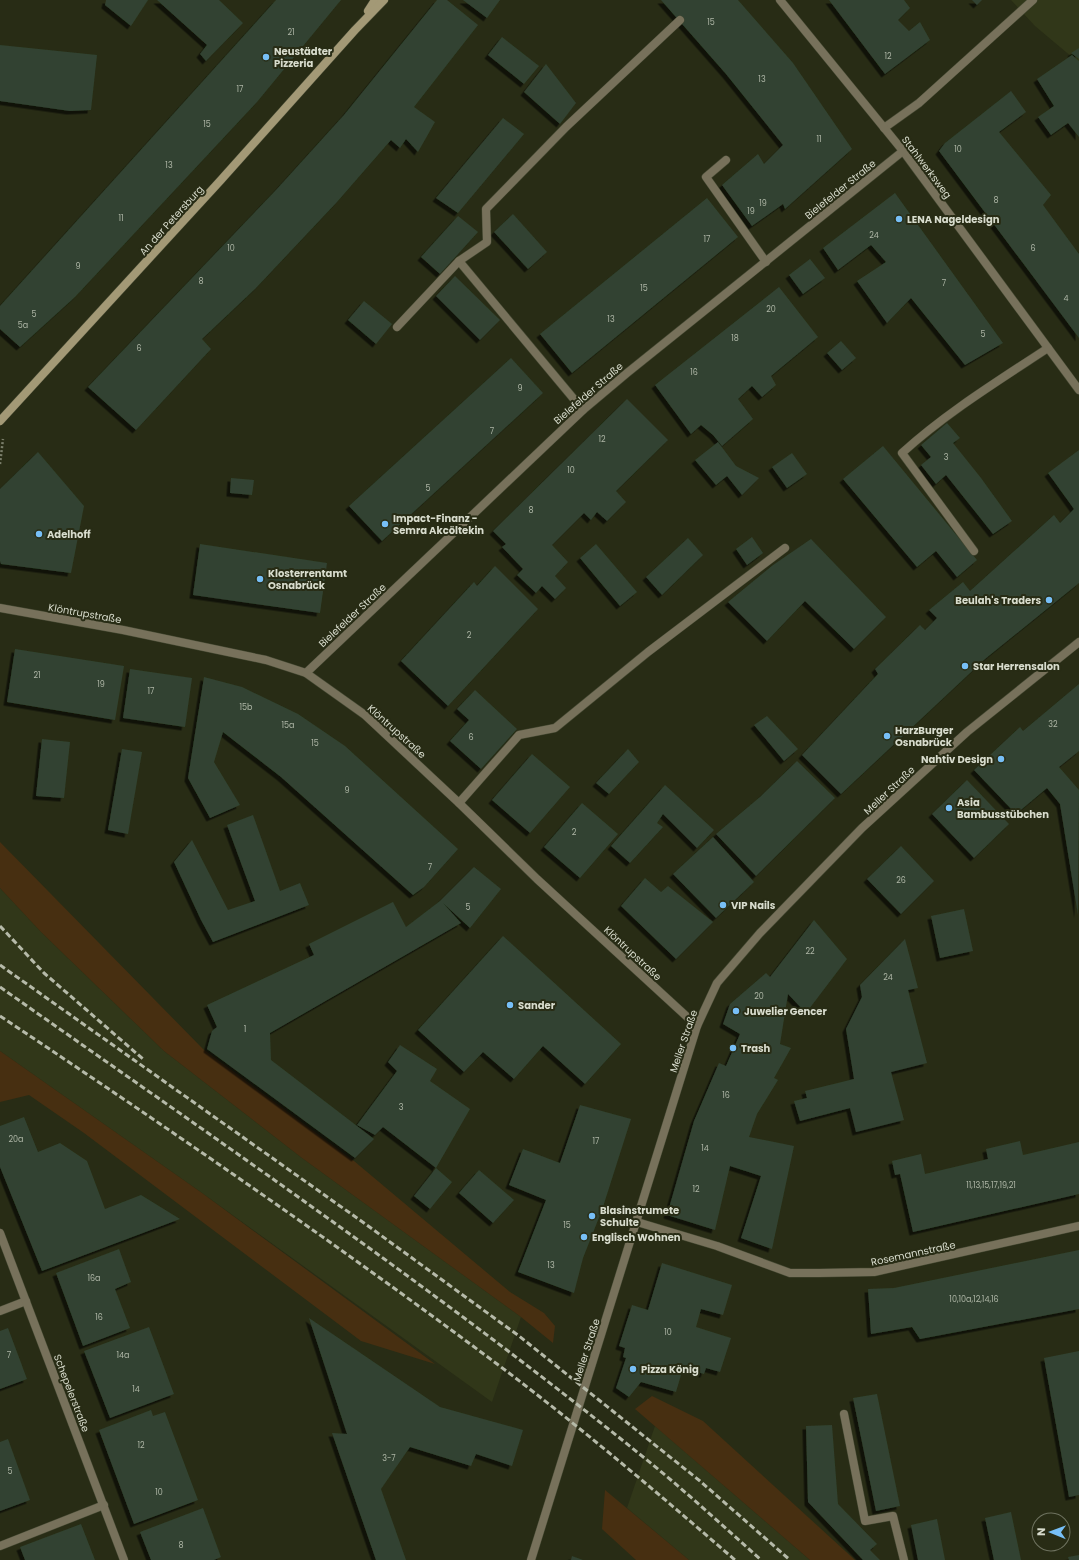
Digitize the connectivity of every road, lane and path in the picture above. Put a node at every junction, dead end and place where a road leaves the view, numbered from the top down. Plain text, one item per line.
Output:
1 (376, 0) edge
2 (384, 0) edge
3 (780, 0) edge
4 (1033, 0) edge
5 (680, 20) dead end
6 (355, 30) junction
7 (884, 128) junction
8 (903, 151) junction
9 (726, 160) dead end
10 (459, 261) junction
11 (766, 262) junction
12 (397, 328) dead end
13 (1048, 348) junction
14 (1079, 390) edge
15 (583, 410) junction
16 (1, 416) edge
17 (785, 548) dead end
18 (974, 551) dead end
19 (0, 608) edge
20 (1079, 642) edge
21 (306, 673) junction
22 (459, 803) junction
23 (697, 1026) junction
24 (637, 1222) junction
25 (1079, 1226) edge
26 (0, 1233) edge
27 (26, 1301) junction
28 (0, 1311) edge
29 (844, 1414) dead end
30 (104, 1505) junction
31 (0, 1546) edge
32 (124, 1560) edge
33 (531, 1560) edge
34 (904, 1560) edge

1 - 6 main road, An der Petersburg
2 - 6 main road, An der Petersburg
3 - 7 street, Stahlwerksweg
4 - 7 street
5 - 10 street
6 - 16 main road, An der Petersburg
7 - 8 street, Stahlwerksweg
8 - 11 street, Bielefelder Straße
8 - 13 street, Stahlwerksweg
9 - 11 street
10 - 12 street
10 - 15 street
11 - 15 street, Bielefelder Straße
13 - 14 street, Stahlwerksweg
13 - 18 street
15 - 21 street, Bielefelder Straße
17 - 22 street
19 - 21 street, Klöntrupstraße
20 - 23 street, Meller Straße
21 - 22 street, Klöntrupstraße
22 - 23 street, Klöntrupstraße
23 - 24 street, Meller Straße
24 - 25 street, Rosemannstraße
24 - 33 street, Meller Straße
26 - 27 street, Schepelerstraße
27 - 28 street
27 - 30 street, Schepelerstraße
29 - 34 street
30 - 31 street
30 - 32 street, Schepelerstraße

